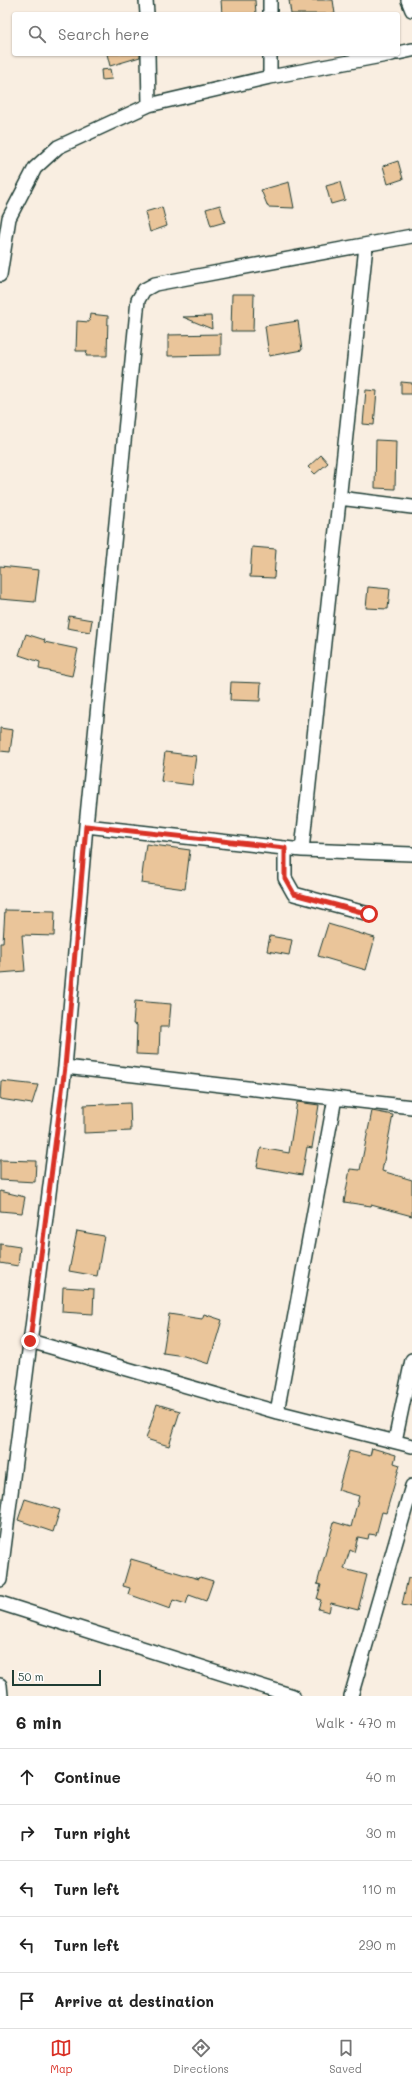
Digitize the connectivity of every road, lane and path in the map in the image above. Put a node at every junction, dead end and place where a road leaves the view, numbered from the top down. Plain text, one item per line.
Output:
1 (146, 0) edge
2 (270, 0) edge
3 (408, 0) edge
4 (412, 10) edge
5 (147, 12) edge
6 (270, 12) edge
7 (412, 50) edge
8 (400, 53) edge
9 (148, 56) edge
10 (270, 56) edge
11 (381, 56) edge
12 (270, 77) junction
13 (149, 105) junction
14 (412, 236) edge
15 (366, 246) junction
16 (0, 275) edge
17 (339, 498) junction
18 (412, 507) edge
19 (86, 826) junction
20 (285, 848) junction
21 (302, 850) junction
22 (412, 854) edge
23 (369, 914) dead end
24 (65, 1067) junction
25 (335, 1098) junction
26 (412, 1107) edge
27 (30, 1341) junction
28 (412, 1360) edge
29 (277, 1412) junction
30 (395, 1441) junction
31 (412, 1446) edge
32 (412, 1486) edge
33 (0, 1580) edge
34 (0, 1603) edge
35 (0, 1685) edge
36 (1, 1696) edge
37 (293, 1696) edge
38 (351, 1696) edge

1 - 5 street
2 - 6 street
3 - 4 street
7 - 8 street
9 - 13 street
10 - 12 street
11 - 12 street
12 - 13 street
13 - 16 street
14 - 15 street
15 - 17 street
15 - 19 street
17 - 18 street
17 - 21 street
19 - 20 street
19 - 24 street
20 - 21 street
20 - 23 street
21 - 22 street
24 - 25 street
24 - 27 street
25 - 26 street
25 - 29 street
27 - 29 street
27 - 33 street
28 - 30 street
29 - 30 street
30 - 31 street
32 - 38 street
34 - 37 street
35 - 36 street

